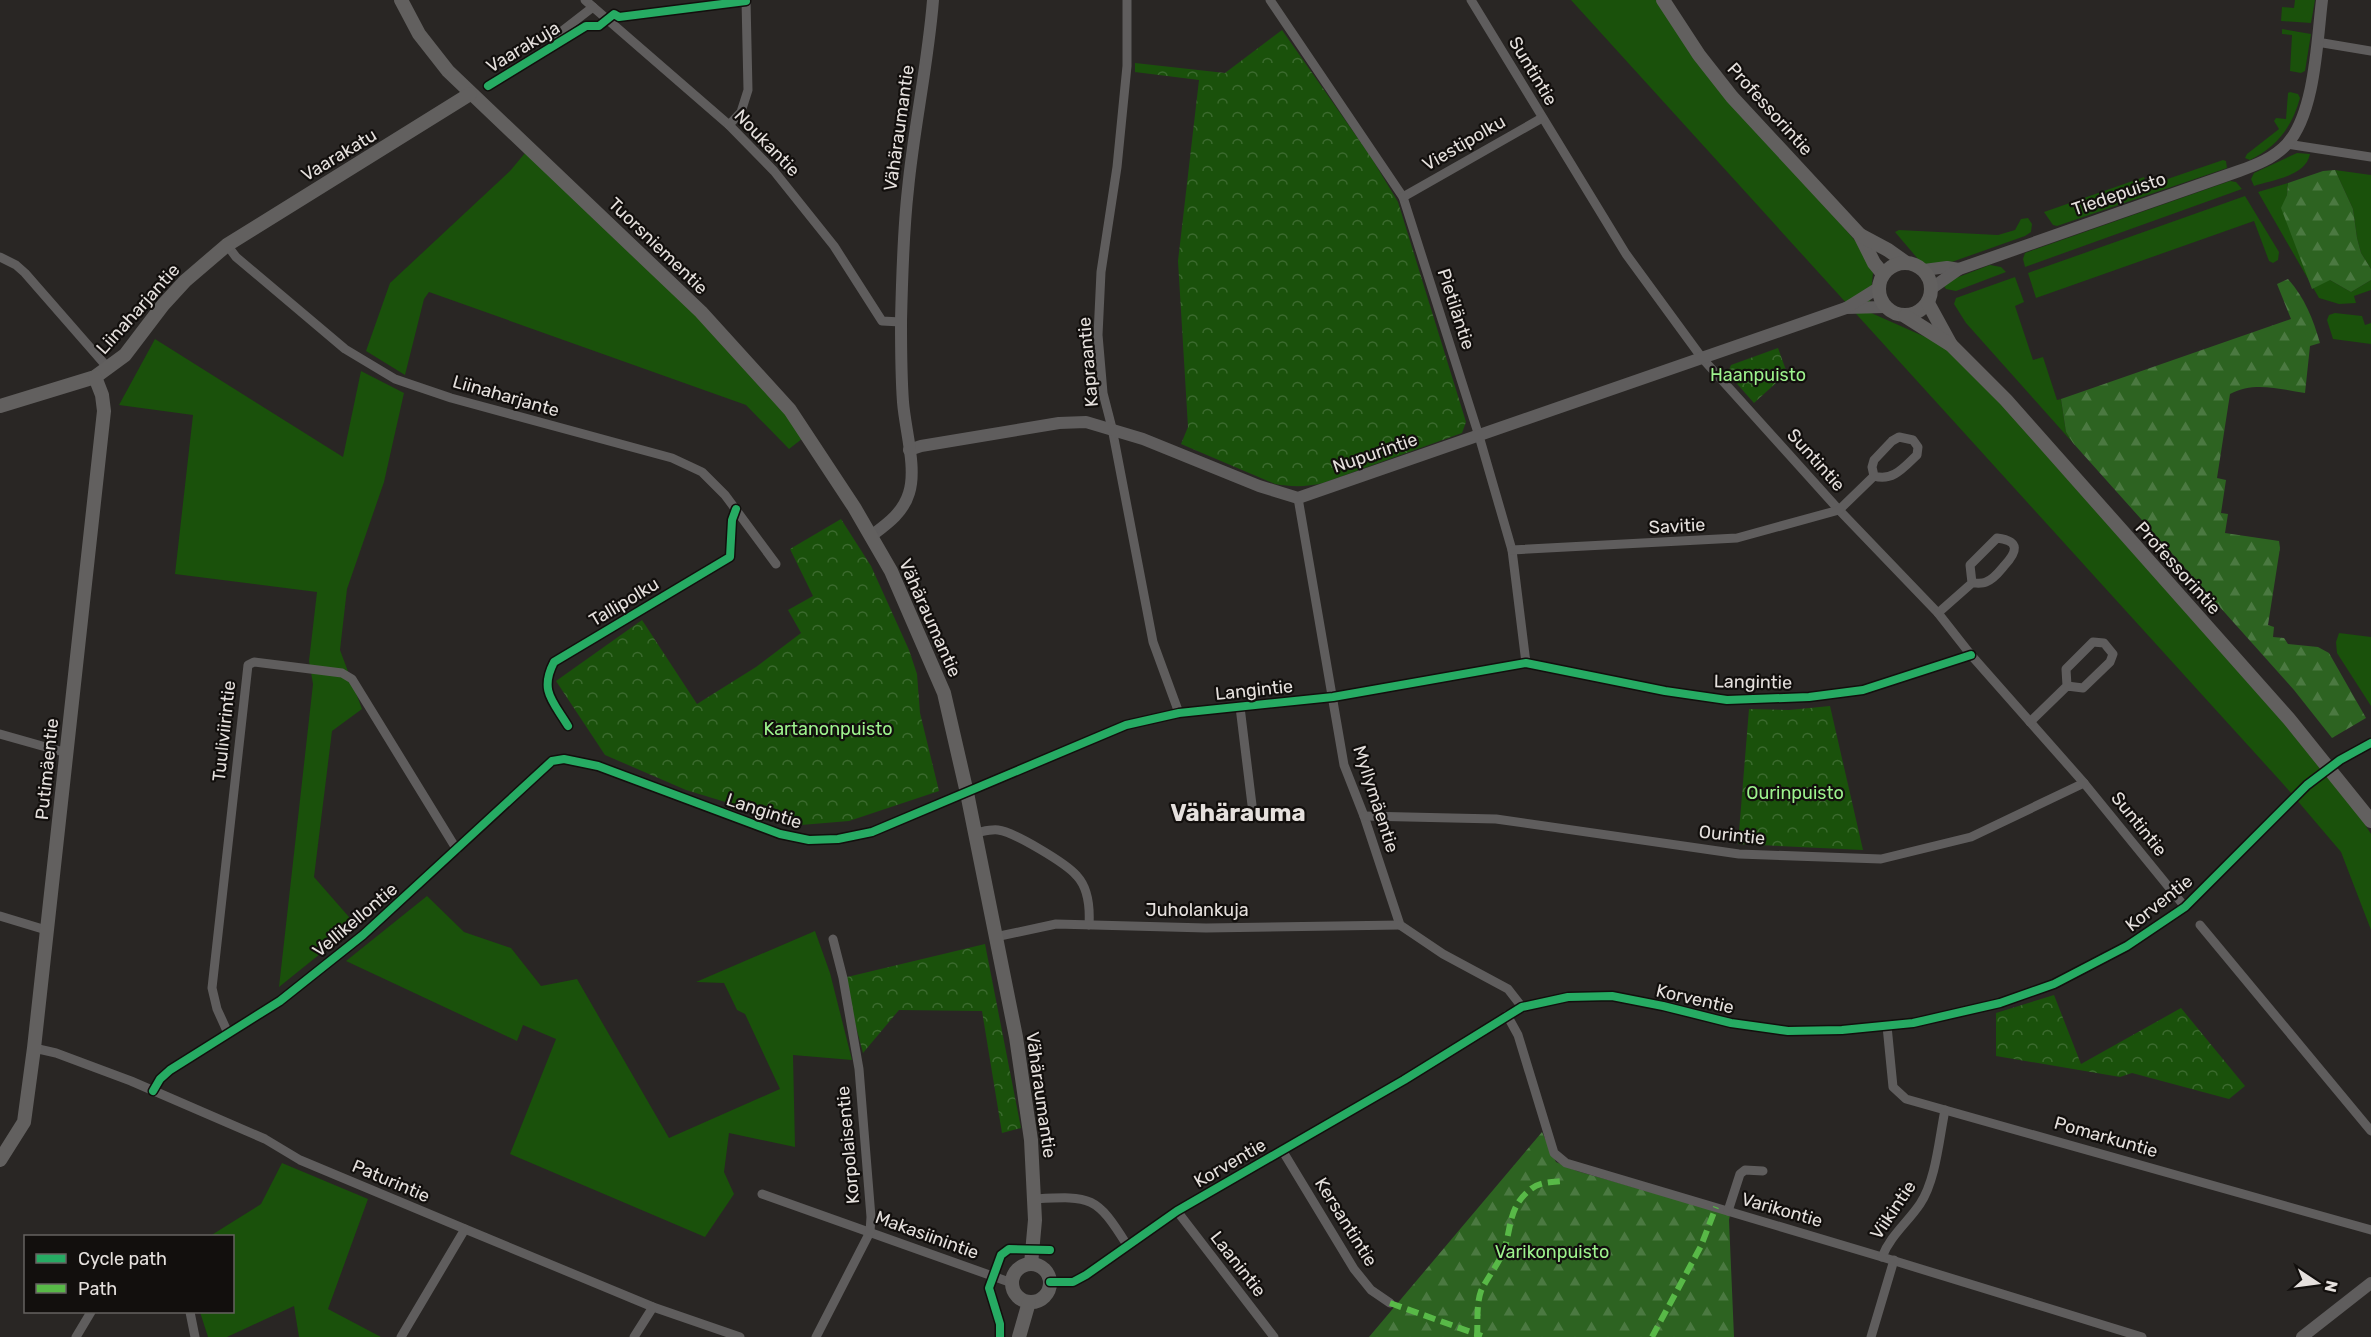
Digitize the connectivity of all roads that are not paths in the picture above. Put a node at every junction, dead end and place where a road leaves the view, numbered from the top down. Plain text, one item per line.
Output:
1 (401, 0) edge
2 (585, 0) edge
3 (746, 0) edge
4 (933, 0) edge
5 (1127, 0) edge
6 (1270, 0) edge
7 (1471, 0) edge
8 (1663, 0) edge
9 (2322, 0) edge
10 (593, 7) junction
11 (553, 38) dead end
12 (2317, 42) junction
13 (2371, 51) edge
14 (470, 94) junction
15 (1542, 118) junction
16 (729, 125) junction
17 (2287, 144) junction
18 (2371, 157) edge
19 (1403, 197) junction
20 (1860, 235) junction
21 (227, 245) junction
22 (0, 257) edge
23 (1905, 262) junction
24 (1959, 269) junction
25 (1924, 270) junction
26 (1883, 274) junction
27 (1878, 288) junction
28 (1932, 288) junction
29 (1928, 303) junction
30 (1885, 307) junction
31 (1846, 308) junction
32 (1905, 316) junction
33 (901, 322) junction
34 (1951, 345) junction
35 (1702, 358) junction
36 (108, 368) junction
37 (95, 377) junction
38 (0, 406) edge
39 (1112, 428) junction
40 (1479, 436) junction
41 (909, 450) junction
42 (1874, 476) junction
43 (1298, 498) junction
44 (1839, 510) junction
45 (871, 536) junction
46 (1512, 550) junction
47 (776, 564) dead end
48 (1972, 583) junction
49 (1938, 613) junction
50 (1971, 655) junction
51 (1526, 663) junction
52 (2067, 686) junction
53 (1333, 697) junction
54 (1240, 707) junction
55 (1179, 713) junction
56 (2030, 722) junction
57 (0, 734) edge
58 (2371, 743) edge
59 (67, 753) junction
60 (564, 759) joint
61 (2329, 768) junction
62 (2084, 783) junction
63 (967, 793) junction
64 (1252, 806) dead end
65 (1364, 816) junction
66 (2371, 821) edge
67 (975, 833) junction
68 (457, 850) junction
69 (2185, 907) junction
70 (0, 916) edge
71 (1089, 925) junction
72 (1400, 925) junction
73 (2200, 925) dead end
74 (46, 930) junction
75 (995, 937) junction
76 (833, 939) dead end
77 (1522, 1007) junction
78 (1508, 1015) junction
79 (1887, 1026) junction
80 (228, 1033) junction
81 (34, 1048) junction
82 (153, 1091) junction
83 (1944, 1110) junction
84 (2371, 1131) edge
85 (1282, 1150) junction
86 (0, 1160) edge
87 (1762, 1171) dead end
88 (762, 1194) dead end
89 (1034, 1199) junction
90 (1177, 1211) junction
91 (1728, 1211) junction
92 (465, 1229) junction
93 (2371, 1230) edge
94 (870, 1232) junction
95 (1127, 1245) junction
96 (1882, 1257) junction
97 (1894, 1260) junction
98 (1031, 1264) junction
99 (1050, 1282) junction
100 (1012, 1283) junction
101 (2371, 1283) edge
102 (1029, 1302) junction
103 (1390, 1303) dead end
104 (653, 1307) junction
105 (90, 1313) edge
106 (190, 1313) edge
107 (76, 1337) edge
108 (195, 1337) edge
109 (400, 1337) edge
110 (634, 1337) edge
111 (740, 1337) edge
112 (816, 1337) edge
113 (1019, 1337) edge
114 (1274, 1337) edge
115 (1871, 1337) edge
116 (2142, 1337) edge
117 (2302, 1337) edge

1 - 14 main road, Tuorsniementie
2 - 10 street, Noukantie
3 - 16 street
4 - 33 street, Vähäraumantie
5 - 39 street, Kapraantie
6 - 19 street, Pietiläntie
7 - 15 street, Suntintie
8 - 20 main road, Professorintie
9 - 12 street, Tiedepuisto
10 - 11 street
10 - 16 street, Noukantie
12 - 13 street
12 - 17 street, Tiedepuisto
14 - 21 main road, Vaarakatu
14 - 45 main road, Tuorsniementie
15 - 19 street, Viestipolku
15 - 35 street, Suntintie
16 - 33 street, Noukantie
17 - 18 street
17 - 24 street, Tiedepuisto
19 - 40 street, Pietiläntie
20 - 23 main road, Professorintie
20 - 26 main road, Professorintie
21 - 36 main road, Liinaharjantie
21 - 47 street, Liinaharjante
22 - 36 street
23 - 25 main road
23 - 26 main road
24 - 25 street, Tiedepuisto
24 - 28 street, Tiedepuisto
25 - 28 main road
26 - 27 main road
27 - 30 main road
27 - 31 street, Nupurintie
28 - 29 main road
29 - 32 main road
29 - 34 main road, Professorintie
30 - 31 street, Nupurintie
30 - 32 main road
31 - 35 street, Nupurintie
32 - 34 main road, Professorintie
33 - 41 street, Vähäraumantie
34 - 61 main road, Professorintie
35 - 40 street, Nupurintie
35 - 44 street, Suntintie
36 - 37 main road, Liinaharjantie
37 - 38 main road, Liinaharjantie
37 - 59 main road, Putimäentie
39 - 41 street
39 - 43 street
39 - 55 street, Kapraantie
40 - 43 street, Nupurintie
40 - 46 street, Pietiläntie
41 - 45 street, Vähäraumantie
42 - 42 street
42 - 44 street
43 - 53 street, Myllymäentie
44 - 46 street, Savitie
44 - 49 street, Suntintie
45 - 63 main road, Vähäraumantie
46 - 51 street, Pietiläntie
48 - 48 street
48 - 49 street
49 - 50 street, Suntintie
50 - 51 street, Langintie
50 - 56 street, Suntintie
51 - 53 street, Langintie
52 - 52 street
52 - 56 street
53 - 54 street, Langintie
53 - 65 street, Myllymäentie
54 - 55 street, Langintie
54 - 64 street
55 - 63 street, Langintie
56 - 62 street, Suntintie
57 - 59 street
58 - 61 street, Korventie
59 - 74 main road, Putimäentie
60 - 63 street, Langintie
60 - 68 street, Vellikellontie
61 - 66 main road, Professorintie
61 - 69 street, Korventie
62 - 65 street, Ourintie
62 - 69 street, Suntintie
63 - 67 main road, Vähäraumantie
65 - 72 street, Myllymäentie
67 - 71 street
67 - 75 main road, Vähäraumantie
68 - 80 street, Vellikellontie
68 - 80 street, Tuuliviirintie
69 - 79 street, Korventie
70 - 74 street
71 - 72 street, Juholankuja
71 - 75 street, Juholankuja
72 - 77 street
73 - 84 street
74 - 81 main road, Putimäentie
75 - 89 main road, Vähäraumantie
76 - 94 street, Korpolaisentie
77 - 78 street, Korventie
77 - 79 street, Korventie
78 - 85 street, Korventie
78 - 91 street, Varikontie
79 - 83 street, Pomarkuntie
80 - 82 street, Vellikellontie
81 - 82 street, Paturintie
81 - 86 main road, Putimäentie
82 - 92 street, Paturintie
83 - 93 street, Pomarkuntie
83 - 96 street, Viikintie
85 - 90 street, Korventie
85 - 103 street, Kersantintie
87 - 91 street
88 - 94 street, Makasiinintie
89 - 95 street
89 - 98 main road, Vähäraumantie
90 - 95 street, Korventie
90 - 114 street, Laanintie
91 - 96 street, Varikontie
92 - 104 street, Paturintie
92 - 109 street
94 - 100 street, Makasiinintie
94 - 112 street, Korpolaisentie
95 - 99 street, Korventie
96 - 97 street, Varikontie
97 - 115 street
97 - 116 street, Varikontie
98 - 99 main road
98 - 100 main road
99 - 102 main road
100 - 102 main road
101 - 117 street
102 - 113 main road
104 - 110 street
104 - 111 street, Paturintie
105 - 107 street
106 - 108 street

